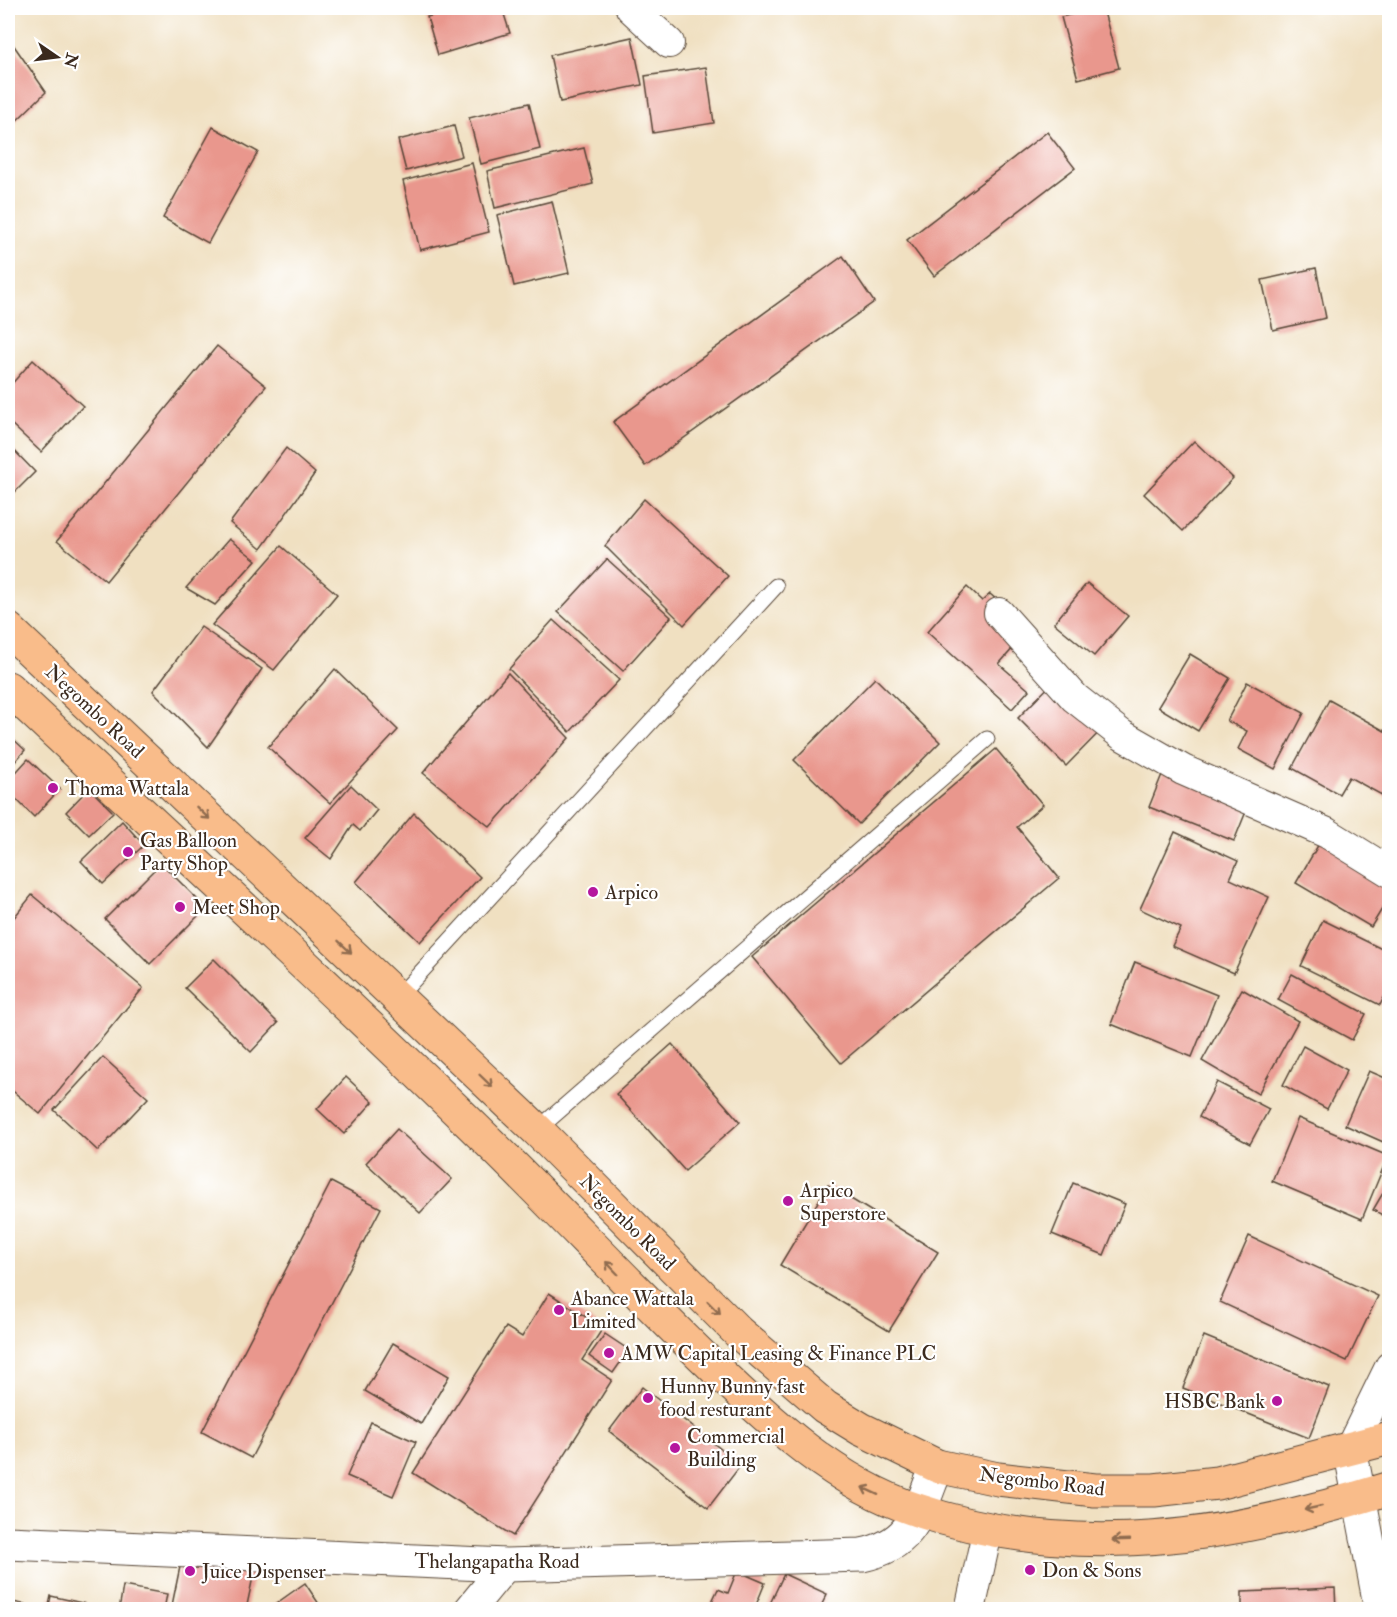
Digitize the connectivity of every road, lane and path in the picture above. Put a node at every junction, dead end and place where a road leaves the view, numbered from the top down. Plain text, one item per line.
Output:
1 (631, 8) edge
2 (669, 43) dead end
3 (776, 586) dead end
4 (999, 613) dead end
5 (8, 629) edge
6 (8, 688) edge
7 (987, 739) dead end
8 (1389, 872) edge
9 (398, 997) junction
10 (537, 1130) junction
11 (1389, 1367) edge
12 (1389, 1438) edge
13 (1350, 1449) junction
14 (937, 1466) junction
15 (1374, 1492) edge
16 (919, 1511) junction
17 (988, 1528) junction
18 (8, 1543) edge
19 (506, 1565) junction
20 (469, 1610) edge
21 (970, 1610) edge
22 (1381, 1610) edge

1 - 2 street
3 - 9 lane
4 - 8 street
5 -> 9 highway, Negombo Road
16 -> 6 highway
7 - 10 lane
9 -> 10 highway, Negombo Road
10 -> 14 highway, Negombo Road
11 - 13 street
12 - 13 highway, Negombo Road
13 - 14 highway, Negombo Road
13 - 15 street
14 - 16 street, Thelangapatha Road
15 -> 17 highway
15 - 22 street
16 - 17 highway
16 - 19 street, Thelangapatha Road
17 - 21 street
18 - 19 street, Thelangapatha Road
19 - 20 street

